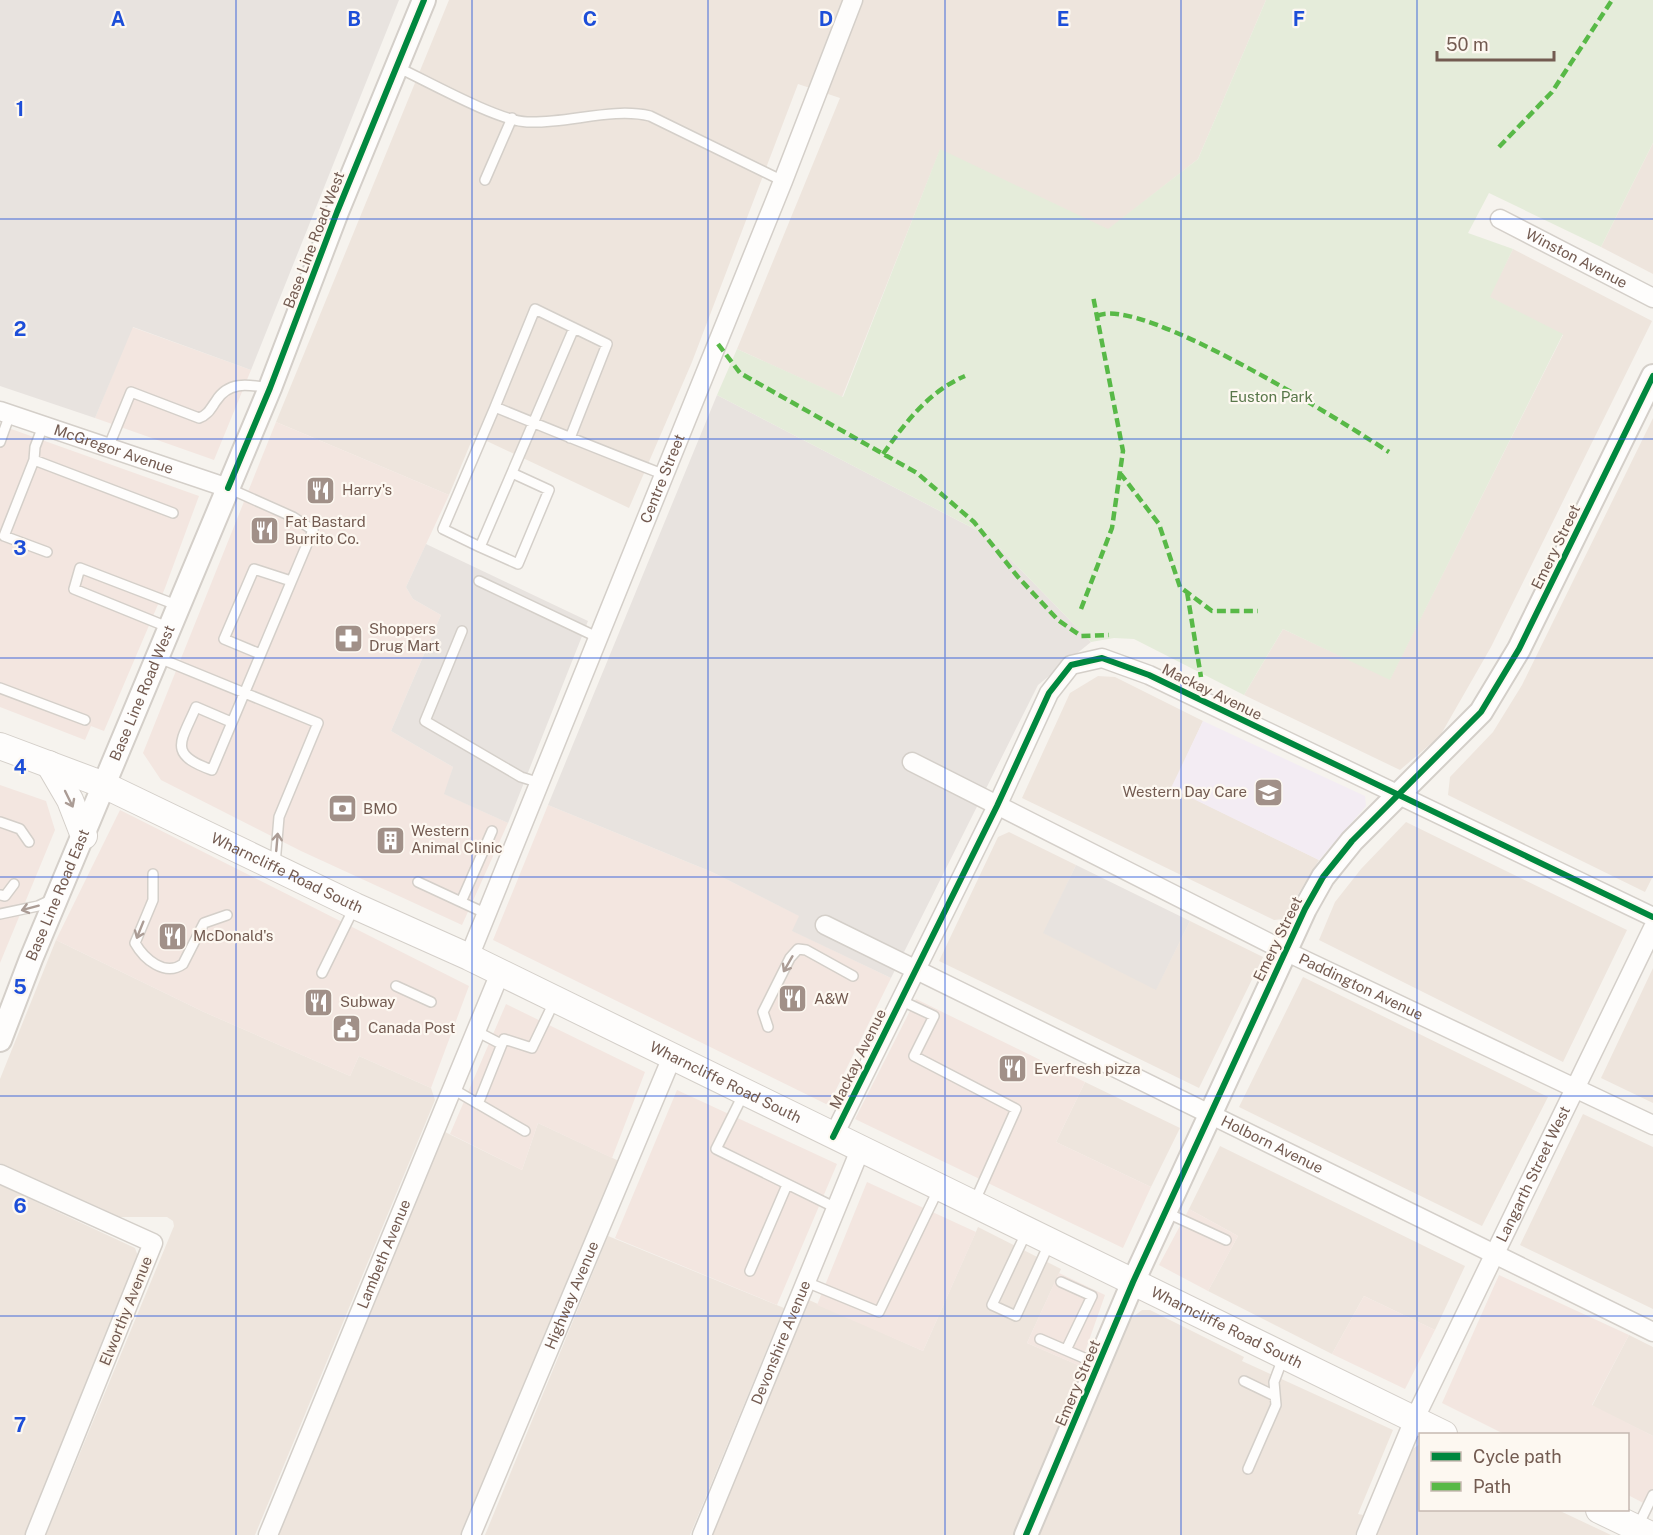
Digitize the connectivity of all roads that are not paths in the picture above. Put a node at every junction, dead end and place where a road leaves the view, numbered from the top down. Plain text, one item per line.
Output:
1 (423, 0) edge
2 (853, 0) edge
3 (396, 67) junction
4 (512, 118) junction
5 (485, 180) dead end
6 (783, 182) junction
7 (1500, 219) dead end
8 (1653, 298) edge
9 (574, 328) junction
10 (1653, 376) edge
11 (270, 388) junction
12 (495, 407) junction
13 (5, 413) edge
14 (533, 423) junction
15 (43, 426) junction
16 (570, 438) junction
17 (0, 442) edge
18 (108, 448) junction
19 (34, 460) junction
20 (512, 473) junction
21 (665, 476) junction
22 (228, 488) junction
23 (173, 513) dead end
24 (480, 547) junction
25 (46, 552) dead end
26 (291, 581) junction
27 (479, 581) dead end
28 (179, 606) junction
29 (170, 628) junction
30 (462, 631) dead end
31 (599, 638) junction
32 (260, 654) junction
33 (159, 658) junction
34 (0, 688) edge
35 (244, 692) junction
36 (85, 720) dead end
37 (231, 722) junction
38 (0, 746) edge
39 (912, 762) dead end
40 (49, 764) junction
41 (540, 783) junction
42 (104, 785) junction
43 (1399, 794) junction
44 (997, 806) junction
45 (0, 822) edge
46 (492, 831) dead end
47 (84, 836) junction
48 (29, 842) dead end
49 (275, 867) junction
50 (153, 874) dead end
51 (418, 882) dead end
52 (14, 884) dead end
53 (0, 895) edge
54 (58, 897) junction
55 (461, 902) junction
56 (355, 906) junction
57 (0, 914) edge
58 (487, 914) junction
59 (227, 915) dead end
60 (1653, 917) edge
61 (825, 925) dead end
62 (1653, 928) edge
63 (1285, 951) junction
64 (469, 957) junction
65 (915, 970) junction
66 (322, 973) dead end
67 (500, 973) junction
68 (853, 976) dead end
69 (396, 986) dead end
70 (555, 1000) junction
71 (900, 1000) junction
72 (431, 1002) dead end
73 (768, 1027) dead end
74 (474, 1030) junction
75 (0, 1040) edge
76 (501, 1044) junction
77 (672, 1058) junction
78 (1576, 1086) junction
79 (451, 1088) junction
80 (744, 1093) junction
81 (478, 1104) junction
82 (1209, 1114) junction
83 (1653, 1125) edge
84 (525, 1131) dead end
85 (833, 1137) junction
86 (860, 1150) junction
87 (0, 1174) edge
88 (787, 1185) junction
89 (939, 1188) junction
90 (973, 1205) junction
91 (836, 1208) junction
92 (1165, 1212) junction
93 (1039, 1236) junction
94 (1226, 1240) dead end
95 (1494, 1254) junction
96 (750, 1270) dead end
97 (806, 1282) junction
98 (1061, 1282) dead end
99 (1133, 1282) junction
100 (1653, 1332) edge
101 (1040, 1339) dead end
102 (1066, 1350) junction
103 (1284, 1356) junction
104 (1098, 1364) junction
105 (1244, 1381) dead end
106 (1275, 1396) junction
107 (1414, 1420) junction
108 (1442, 1433) edge
109 (1248, 1469) dead end
110 (1653, 1495) edge
111 (1603, 1511) edge
112 (1644, 1532) edge
113 (35, 1535) edge
114 (268, 1535) edge
115 (471, 1535) edge
116 (702, 1535) edge
117 (1026, 1535) edge
118 (1366, 1535) edge

1 - 3 street, Base Line Road West
2 - 6 street, Centre Street
3 - 4 lane
3 - 11 street, Base Line Road West
4 - 5 lane
4 - 6 lane
6 - 21 street, Centre Street
7 - 8 street, Winston Avenue
9 - 12 lane
9 - 14 lane
9 - 16 lane
10 - 43 street, Emery Street
11 - 18 lane
11 - 22 street, Base Line Road West
12 - 14 lane
12 - 24 lane
13 - 15 street, McGregor Avenue
13 - 17 lane
14 - 16 lane
14 - 20 lane
15 - 18 street, McGregor Avenue
15 - 19 lane
16 - 21 lane
18 - 22 street, McGregor Avenue
19 - 23 lane
19 - 25 lane
20 - 24 lane
20 - 24 lane
21 - 31 street, Centre Street
22 - 26 lane
22 - 28 street, Base Line Road West
26 - 32 lane
26 - 32 lane
27 - 31 lane
28 - 29 street, Base Line Road West
28 - 29 lane
29 - 33 street, Base Line Road West
30 - 41 lane
31 - 41 street, Centre Street
32 - 35 lane
33 - 35 lane
33 - 42 street, Base Line Road West
34 - 36 lane
35 - 37 lane
49 -> 35 lane
37 - 37 lane
38 - 40 main road, Wharncliffe Road South
39 - 44 street, Paddington Avenue
40 - 42 main road, Wharncliffe Road South
40 -> 47 main road
41 - 58 street, Centre Street
42 - 47 street, Base Line Road East
42 - 49 main road, Wharncliffe Road South
43 - 44 street, Mackay Avenue
43 - 60 street, Mackay Avenue
43 - 63 street, Emery Street
44 - 63 street, Paddington Avenue
44 - 65 street, Mackay Avenue
45 - 48 lane
46 - 55 lane
47 - 54 street, Base Line Road East
49 - 56 main road, Wharncliffe Road South
50 -> 59 lane
51 - 55 lane
52 - 53 lane
54 -> 57 lane
54 - 75 street, Base Line Road East
55 - 58 lane
56 - 64 main road, Wharncliffe Road South
56 - 66 lane
58 - 64 street, Centre Street
61 - 65 street, Holborn Avenue
62 - 78 street, Langarth Street West
63 - 78 street, Paddington Avenue
63 - 82 street, Emery Street
64 - 67 main road, Wharncliffe Road South
65 - 71 street, Mackay Avenue
65 - 82 street, Holborn Avenue
67 - 70 main road, Wharncliffe Road South
67 - 74 street, Lambeth Avenue
68 -> 73 lane
69 - 72 lane
70 - 76 lane
70 - 77 main road, Wharncliffe Road South
71 - 85 street, Mackay Avenue
71 - 90 lane
74 - 76 lane
74 - 79 street, Lambeth Avenue
76 - 81 lane
77 - 80 main road, Wharncliffe Road South
77 - 115 street, Highway Avenue
78 - 83 street, Paddington Avenue
78 - 95 street, Langarth Street West
79 - 81 lane
79 - 114 street, Lambeth Avenue
80 - 85 main road, Wharncliffe Road South
80 - 88 lane
81 - 84 lane
82 - 92 street, Emery Street
82 - 95 street, Holborn Avenue
85 - 86 main road, Wharncliffe Road South
86 - 89 main road, Wharncliffe Road South
86 - 91 street, Devonshire Avenue
87 - 113 street, Elworthy Avenue
88 - 91 lane
88 - 96 lane
89 - 90 main road, Wharncliffe Road South
89 - 97 lane
90 - 93 main road, Wharncliffe Road South
91 - 97 street, Devonshire Avenue
92 - 94 lane
92 - 99 street, Emery Street
93 - 93 lane
93 - 99 main road, Wharncliffe Road South
95 - 100 street, Holborn Avenue
95 - 107 street, Langarth Street West
97 - 116 street, Devonshire Avenue
98 - 102 lane
99 - 103 main road, Wharncliffe Road South
99 - 104 street, Emery Street
101 - 102 lane
102 - 104 lane
103 - 106 lane
103 - 107 main road, Wharncliffe Road South
104 - 117 street, Emery Street
105 - 106 lane
106 - 109 lane
107 - 108 main road, Wharncliffe Road South
107 - 118 street, Langarth Street West
110 - 112 lane
111 - 112 main road

